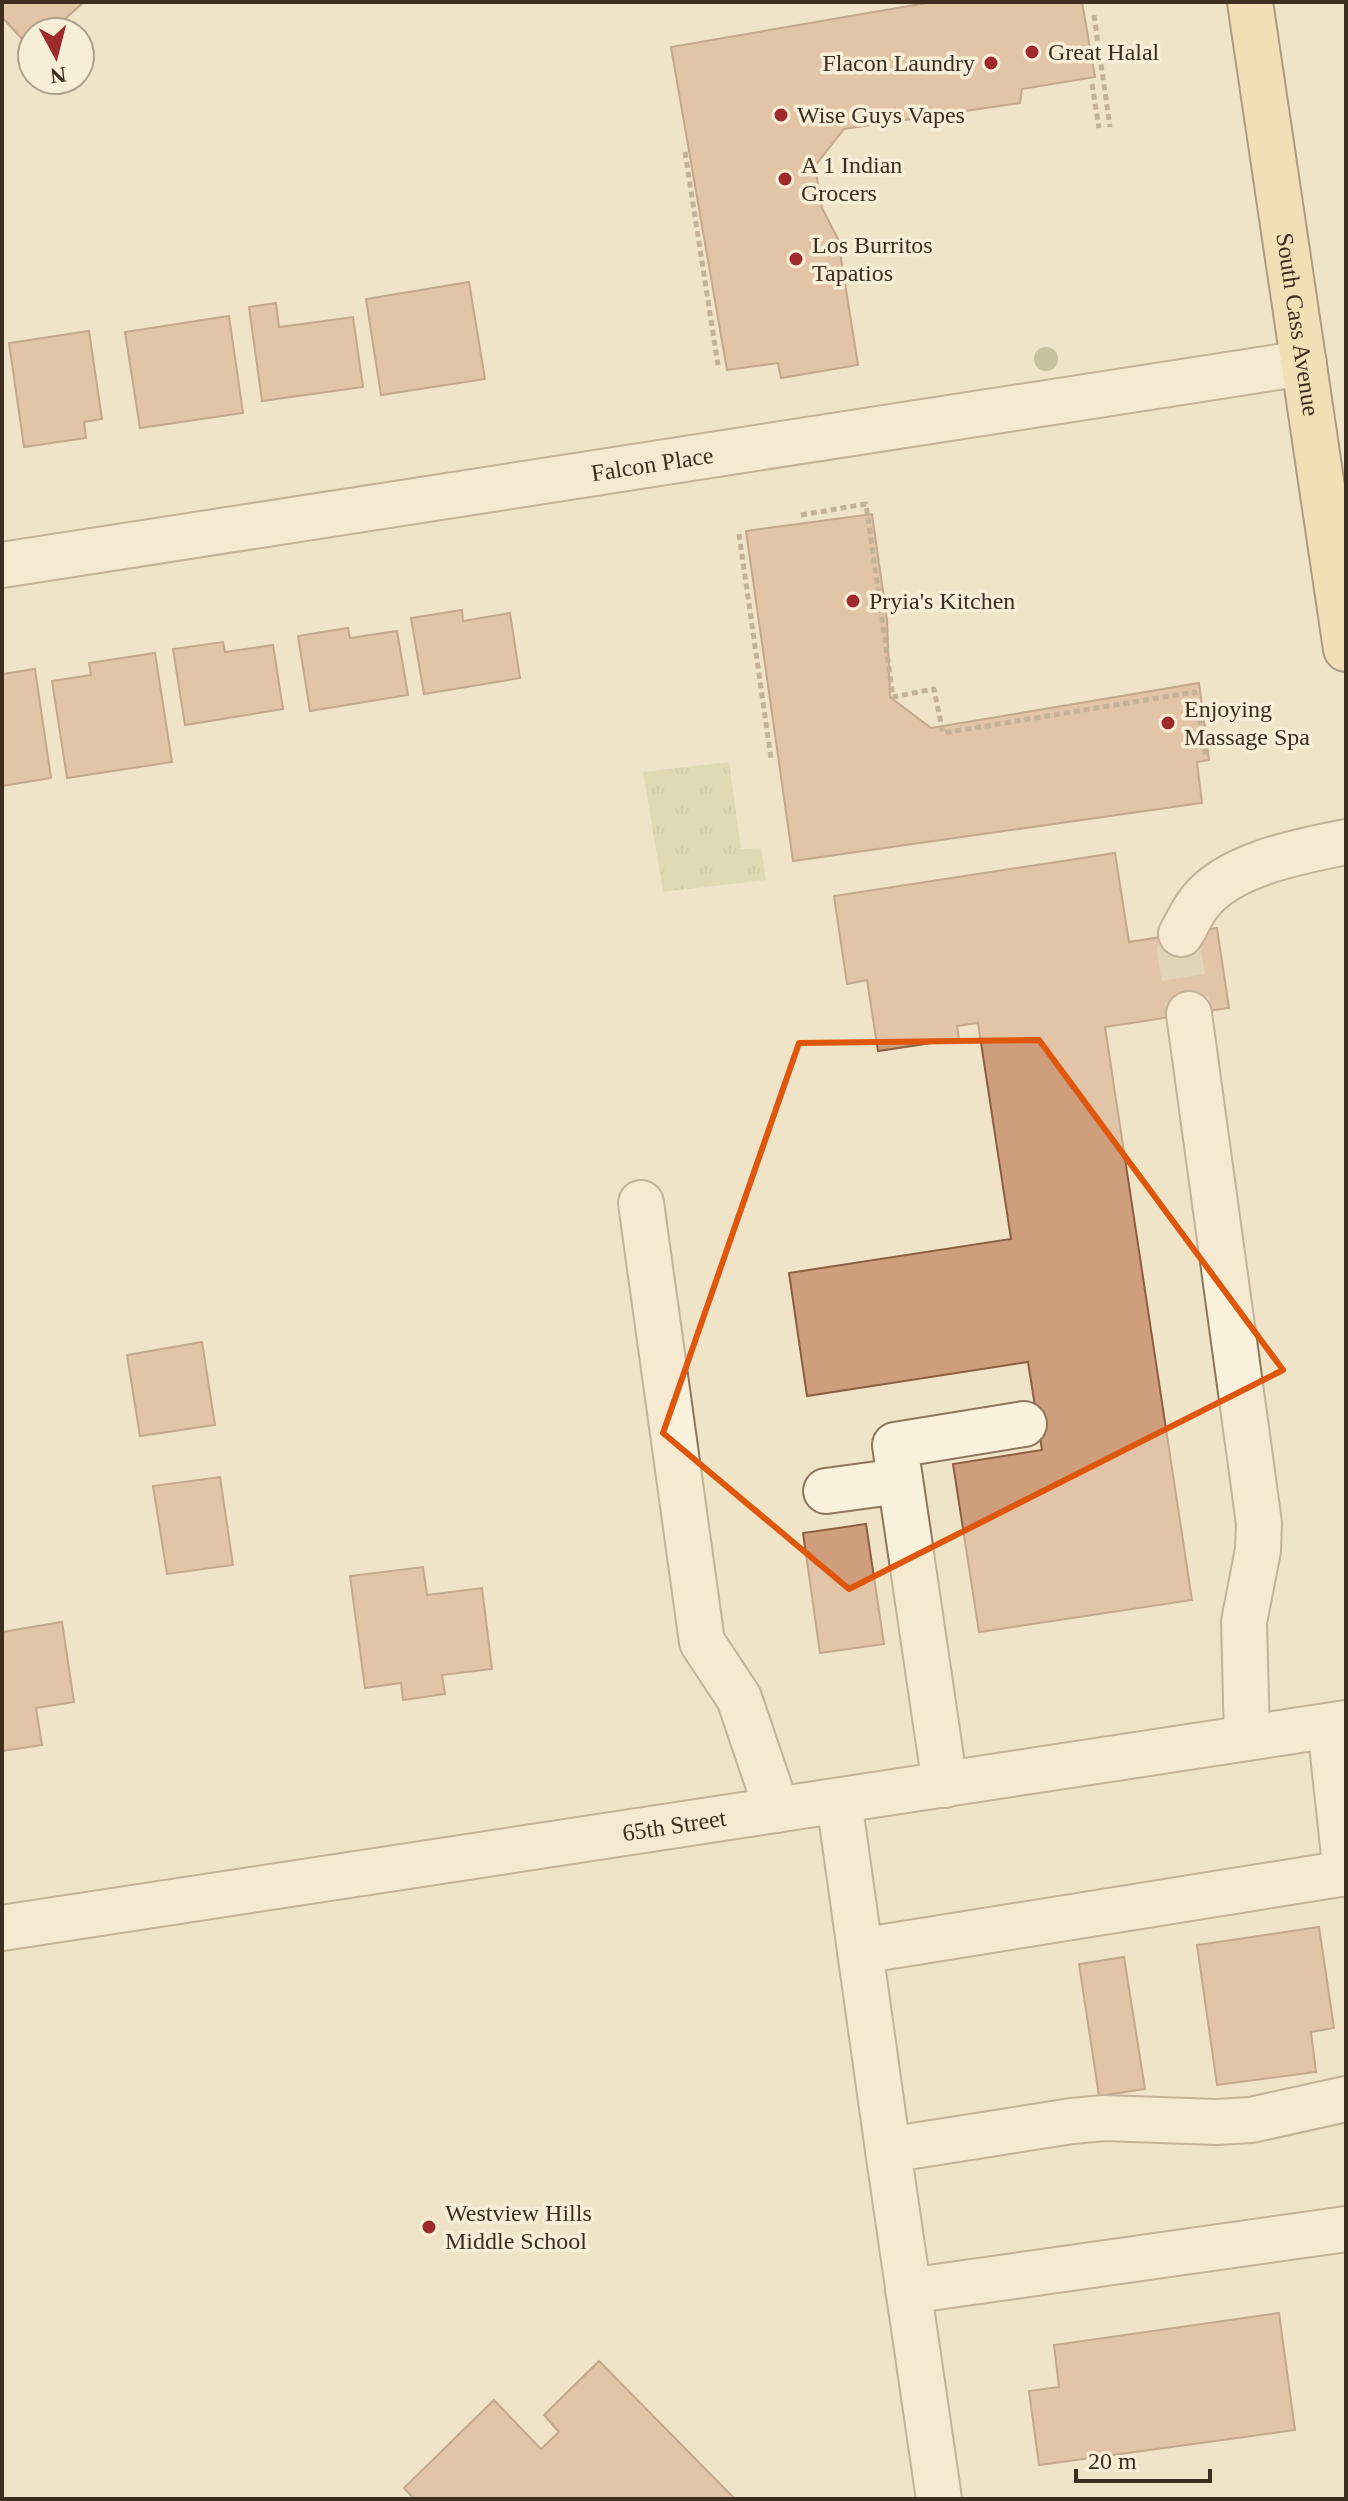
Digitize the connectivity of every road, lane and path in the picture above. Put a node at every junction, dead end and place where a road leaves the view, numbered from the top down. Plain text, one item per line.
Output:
1 (1250, 2) edge
2 (1094, 15) dead end
3 (1092, 84) dead end
4 (1110, 127) dead end
5 (1099, 128) dead end
6 (685, 152) dead end
7 (1304, 363) junction
8 (718, 365) dead end
9 (801, 515) dead end
10 (739, 534) dead end
11 (2, 565) edge
12 (1346, 649) edge
13 (771, 758) dead end
14 (1206, 758) dead end
15 (1346, 842) edge
16 (1181, 934) tunnel mouth
17 (1189, 1014) tunnel mouth
18 (641, 1203) dead end
19 (1024, 1424) dead end
20 (900, 1481) junction
21 (826, 1491) dead end
22 (1338, 1724) edge
23 (1247, 1738) junction
24 (945, 1785) junction
25 (839, 1801) junction
26 (777, 1810) junction
27 (1346, 1873) edge
28 (2, 1928) edge
29 (860, 1951) junction
30 (1346, 2099) edge
31 (888, 2150) junction
32 (1346, 2229) edge
33 (908, 2291) junction
34 (939, 2499) edge

1 - 7 main road, South Cass Avenue
2 - 4 path
3 - 5 path
6 - 8 path
7 - 11 street, Falcon Place
7 - 12 main road, South Cass Avenue
9 - 14 path
10 - 13 path
15 - 16 street
17 - 23 street
18 - 26 street
19 - 20 street
20 - 21 street
20 - 24 street
22 - 23 street, 65th Street
22 - 27 street
23 - 24 street, 65th Street
24 - 25 street, 65th Street
25 - 26 street, 65th Street
25 - 29 street
26 - 28 street, 65th Street
27 - 29 street
29 - 31 street
30 - 31 street
31 - 33 street
32 - 33 street
33 - 34 street

